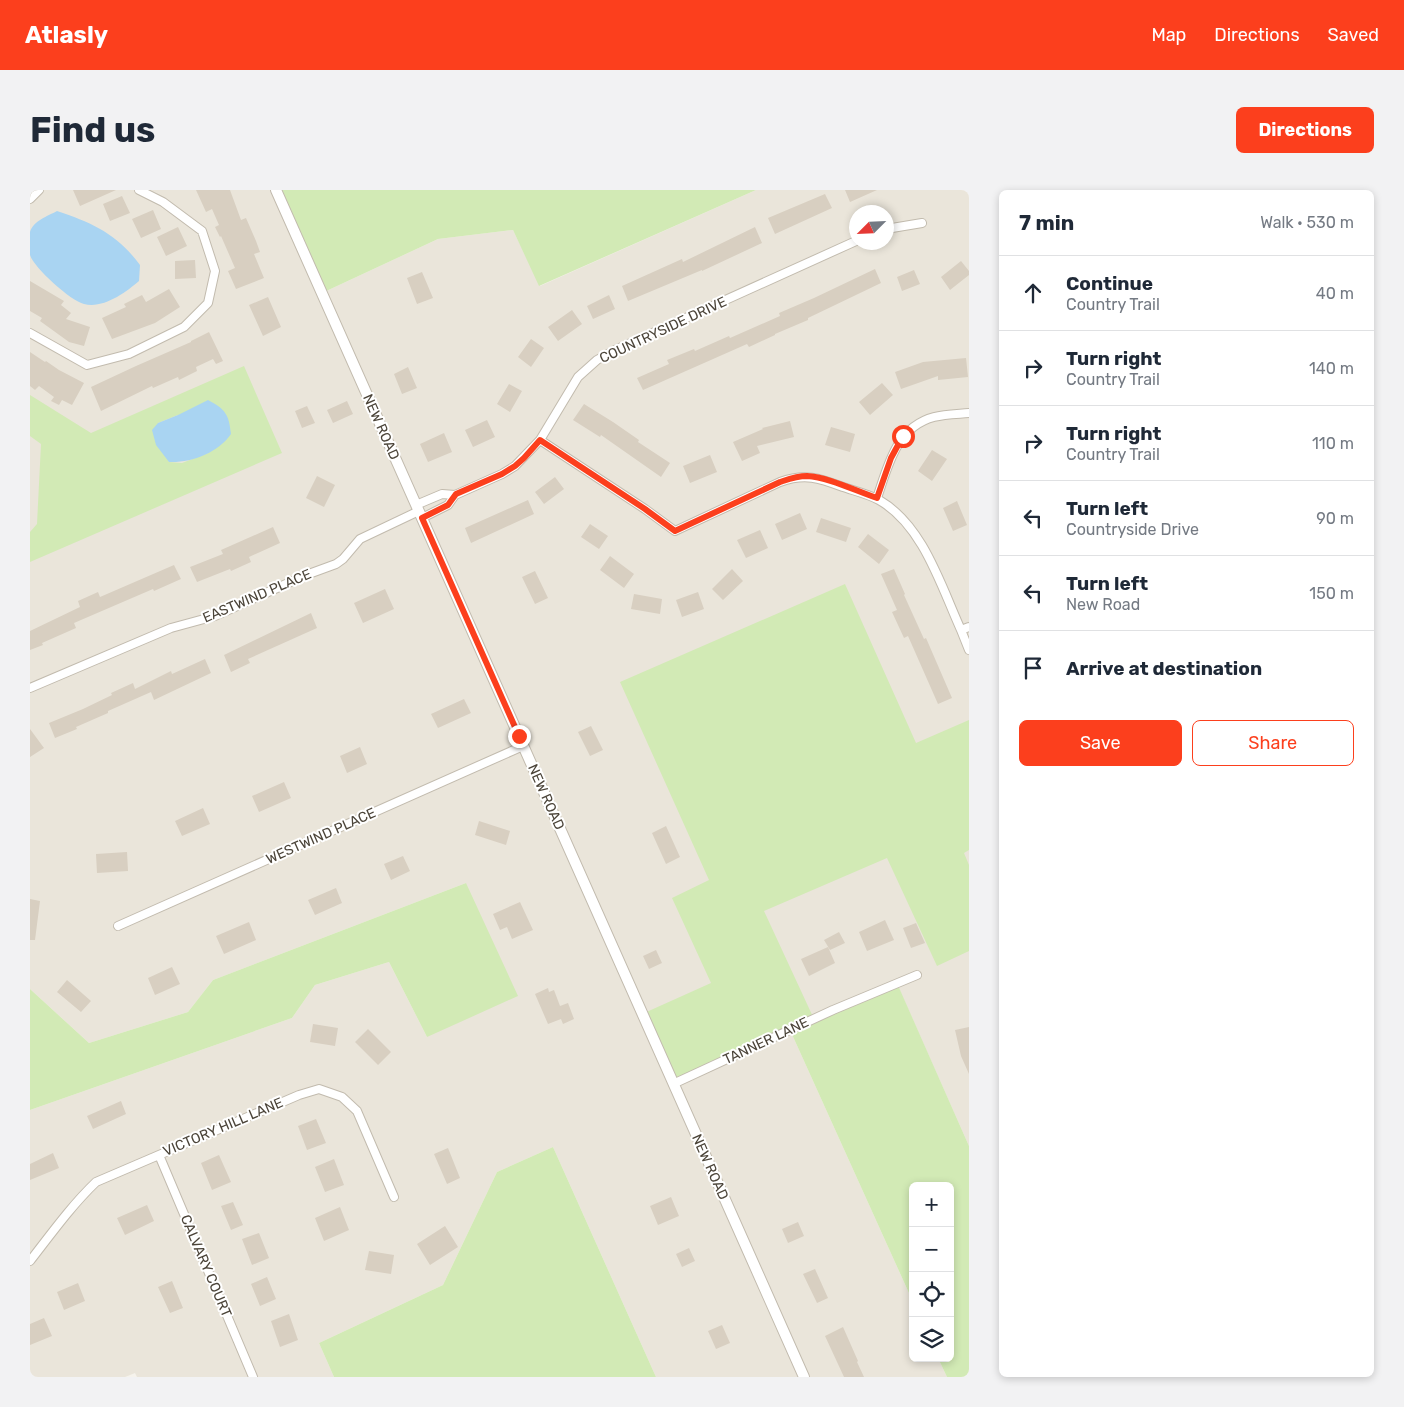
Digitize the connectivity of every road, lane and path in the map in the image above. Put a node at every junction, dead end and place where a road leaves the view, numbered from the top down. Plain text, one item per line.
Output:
1 (39, 190) edge
2 (139, 190) edge
3 (276, 190) edge
4 (30, 199) edge
5 (922, 223) dead end
6 (894, 228) edge
7 (849, 243) edge
8 (30, 333) edge
9 (969, 413) edge
10 (540, 440) junction
11 (456, 494) junction
12 (877, 498) junction
13 (419, 511) junction
14 (969, 627) edge
15 (960, 630) junction
16 (969, 650) edge
17 (30, 688) edge
18 (523, 746) junction
19 (118, 926) dead end
20 (917, 975) dead end
21 (673, 1084) junction
22 (159, 1155) junction
23 (394, 1197) dead end
24 (30, 1261) edge
25 (253, 1377) edge
26 (804, 1377) edge

1 - 4 street
2 - 8 street
3 - 13 street, NEW ROAD
5 - 6 street
7 - 10 street, COUNTRYSIDE DRIVE
9 - 12 street
10 - 11 street, COUNTRYSIDE DRIVE
10 - 12 street
11 - 13 street, COUNTRYSIDE DRIVE
11 - 13 street, COUNTRYSIDE DRIVE
12 - 15 street
13 - 17 street, EASTWIND PLACE
13 - 18 street, NEW ROAD
14 - 15 street
15 - 16 street
18 - 19 street, WESTWIND PLACE
18 - 21 street, NEW ROAD
20 - 21 street, TANNER LANE
21 - 26 street, NEW ROAD
22 - 23 street, VICTORY HILL LANE
22 - 24 street, VICTORY HILL LANE
22 - 25 street, CALVARY COURT

